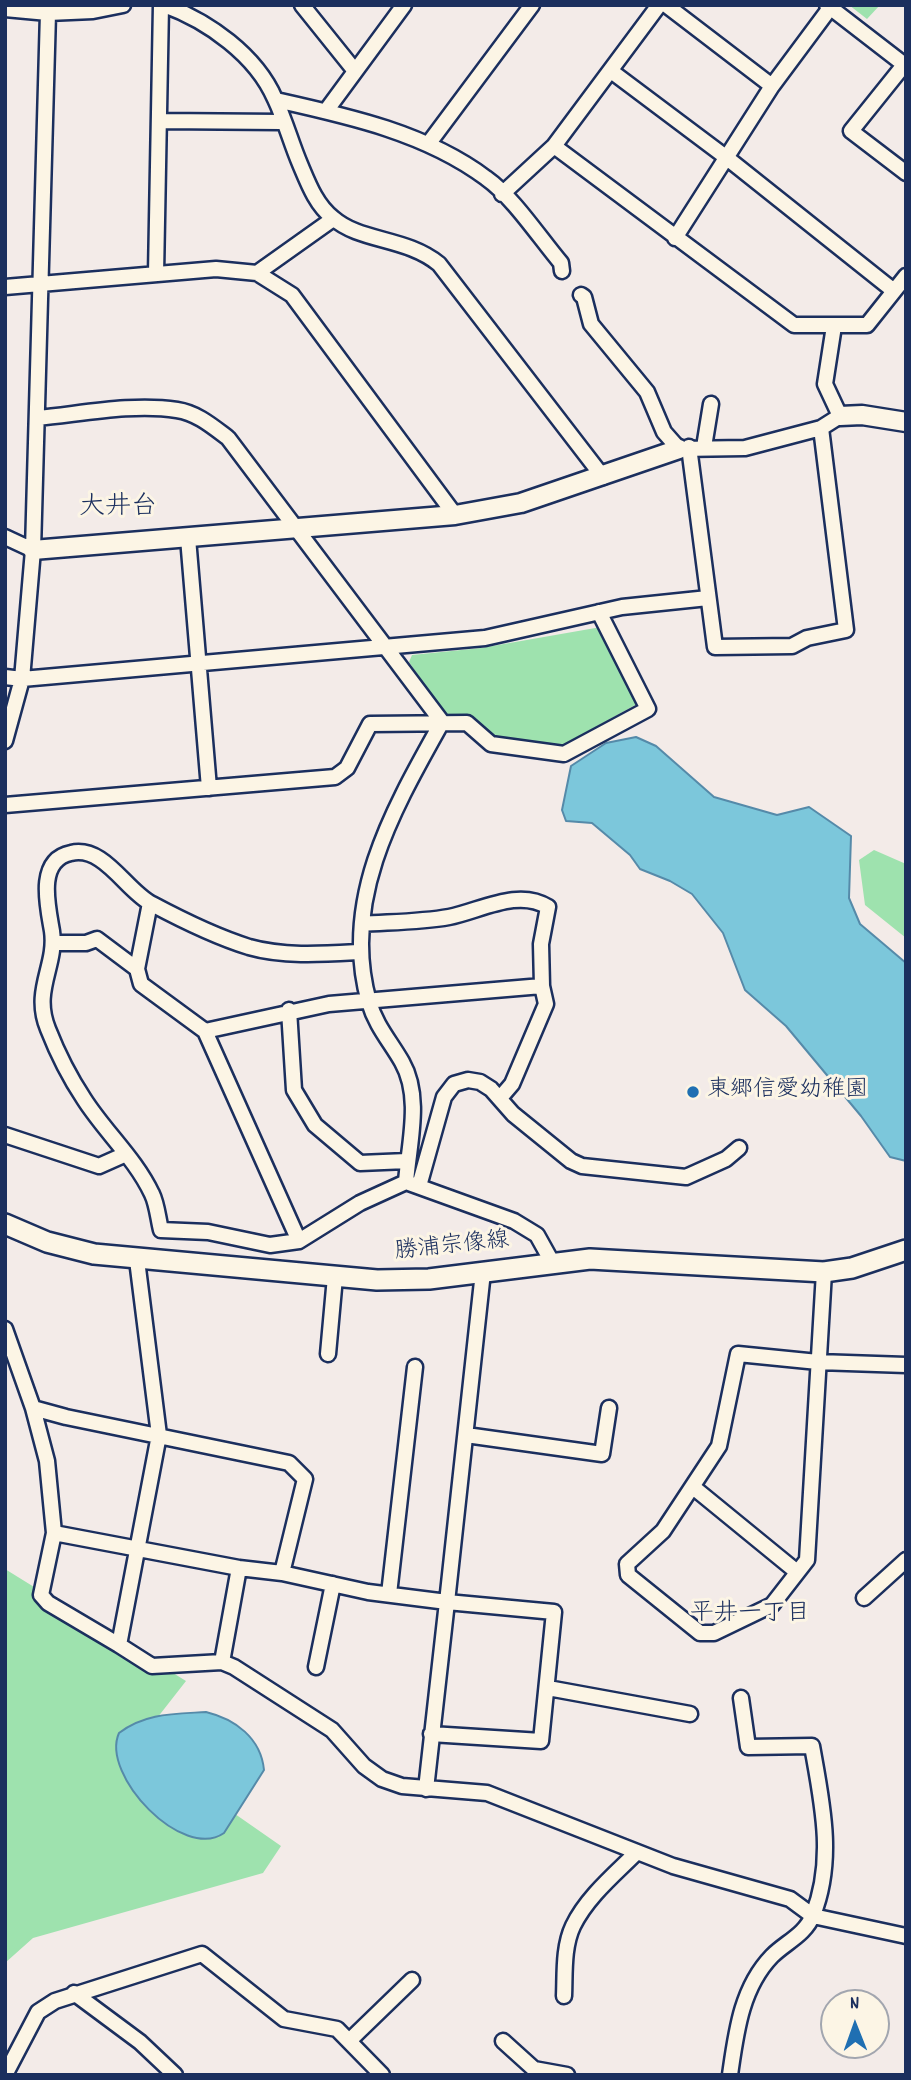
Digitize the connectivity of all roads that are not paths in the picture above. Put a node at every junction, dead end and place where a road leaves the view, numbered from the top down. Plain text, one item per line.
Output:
1 (123, 5) edge
2 (163, 5) edge
3 (302, 5) edge
4 (404, 5) edge
5 (532, 5) edge
6 (659, 5) edge
7 (666, 5) edge
8 (828, 7) edge
9 (5, 9) edge
10 (48, 13) junction
11 (905, 66) edge
12 (355, 71) junction
13 (611, 71) junction
14 (772, 86) junction
15 (276, 100) junction
16 (326, 111) junction
17 (159, 121) junction
18 (282, 122) junction
19 (429, 143) junction
20 (554, 146) junction
21 (727, 158) junction
22 (906, 173) edge
23 (502, 194) junction
24 (333, 219) junction
25 (675, 238) junction
26 (562, 271) dead end
27 (257, 273) junction
28 (156, 274) junction
29 (906, 276) edge
30 (40, 284) junction
31 (5, 287) edge
32 (894, 291) junction
33 (581, 295) dead end
34 (834, 326) junction
35 (711, 404) dead end
36 (840, 416) junction
37 (37, 418) junction
38 (906, 422) edge
39 (821, 428) junction
40 (705, 447) junction
41 (684, 448) junction
42 (603, 477) junction
43 (455, 515) junction
44 (298, 529) junction
45 (5, 537) edge
46 (188, 538) junction
47 (33, 550) junction
48 (708, 598) junction
49 (599, 612) junction
50 (387, 649) junction
51 (198, 665) junction
52 (5, 677) edge
53 (22, 679) junction
54 (442, 722) junction
55 (5, 741) edge
56 (209, 788) junction
57 (5, 805) edge
58 (150, 903) junction
59 (362, 924) junction
60 (53, 943) junction
61 (360, 952) junction
62 (136, 970) junction
63 (542, 986) junction
64 (369, 1002) junction
65 (289, 1010) junction
66 (205, 1031) junction
67 (500, 1098) junction
68 (5, 1135) edge
69 (738, 1148) dead end
70 (126, 1154) junction
71 (407, 1161) junction
72 (412, 1184) junction
73 (6, 1226) edge
74 (299, 1241) junction
75 (906, 1250) edge
76 (137, 1260) junction
77 (552, 1262) junction
78 (483, 1272) junction
79 (824, 1272) junction
80 (335, 1277) junction
81 (5, 1329) edge
82 (328, 1354) dead end
83 (818, 1362) junction
84 (906, 1365) edge
85 (415, 1367) dead end
86 (33, 1408) junction
87 (609, 1408) dead end
88 (466, 1435) junction
89 (159, 1436) junction
90 (693, 1487) junction
91 (54, 1533) junction
92 (137, 1548) junction
93 (906, 1560) edge
94 (239, 1568) junction
95 (797, 1572) junction
96 (282, 1573) junction
97 (333, 1584) junction
98 (389, 1594) junction
99 (864, 1598) dead end
100 (446, 1602) junction
101 (119, 1645) junction
102 (222, 1662) junction
103 (316, 1667) dead end
104 (548, 1688) junction
105 (741, 1698) dead end
106 (690, 1714) dead end
107 (431, 1734) junction
108 (425, 1789) junction
109 (637, 1852) junction
110 (813, 1916) junction
111 (905, 1933) edge
112 (412, 1980) dead end
113 (74, 1993) junction
114 (564, 1996) dead end
115 (503, 2040) dead end
116 (349, 2041) junction
117 (5, 2075) edge
118 (175, 2075) edge
119 (382, 2075) edge
120 (567, 2075) edge
121 (730, 2075) edge

1 - 10 street
2 - 15 street
2 - 17 street
3 - 12 street
4 - 12 street
5 - 19 street
6 - 13 street
7 - 14 street
8 - 11 street
8 - 14 street
9 - 10 street
10 - 30 street
11 - 22 street
12 - 16 street
13 - 20 street
13 - 21 street
14 - 21 street
15 - 16 street
15 - 18 street
16 - 19 street
17 - 18 street
17 - 28 street
18 - 24 street
19 - 23 street
20 - 23 street
20 - 25 street
21 - 25 street
21 - 32 street
23 - 26 street
24 - 27 street
24 - 42 street
25 - 34 street
27 - 28 street
27 - 43 street
28 - 30 street
29 - 32 street
30 - 31 street
30 - 37 street
32 - 34 street
33 - 41 street
34 - 36 street
35 - 40 street
36 - 38 street
36 - 39 street
37 - 44 street
37 - 47 street
39 - 40 street
39 - 48 street
40 - 41 street
41 - 42 street
41 - 48 street
42 - 43 street
43 - 44 street
44 - 46 street
44 - 50 street
45 - 47 street
46 - 47 street
46 - 51 street
47 - 53 street
48 - 49 street
49 - 50 street
49 - 54 street
50 - 51 street
50 - 54 street
51 - 53 street
51 - 56 street
52 - 53 street
53 - 55 street
54 - 56 street
54 - 59 street
56 - 57 street
58 - 60 street
58 - 61 street
58 - 62 street
59 - 61 street
59 - 63 street
60 - 62 street
60 - 70 street
61 - 64 street
62 - 66 street
63 - 64 street
63 - 67 street
64 - 65 street
64 - 71 street
65 - 66 street
65 - 71 street
66 - 74 street
67 - 69 street
67 - 72 street
68 - 70 street
70 - 74 street
71 - 72 street
72 - 74 street
72 - 77 street
73 - 76 main road, 勝浦宗像線
75 - 79 main road, 勝浦宗像線
76 - 80 main road, 勝浦宗像線
76 - 89 street
77 - 78 main road, 勝浦宗像線
77 - 79 main road, 勝浦宗像線
78 - 80 main road, 勝浦宗像線
78 - 88 street
79 - 83 street
80 - 82 street
81 - 86 street
83 - 84 street
83 - 90 street
83 - 95 street
85 - 98 street
86 - 89 street
86 - 91 street
87 - 88 street
88 - 100 street
89 - 92 street
89 - 96 street
90 - 95 street
90 - 95 street
91 - 92 street
91 - 101 street
92 - 94 street
92 - 101 street
93 - 99 street
94 - 96 street
94 - 102 street
96 - 97 street
97 - 98 street
97 - 103 street
98 - 100 street
100 - 104 street
100 - 107 street
101 - 102 street
102 - 108 street
104 - 106 street
104 - 107 street
105 - 110 street
107 - 108 street
108 - 109 street
109 - 110 street
109 - 114 street
110 - 111 street
110 - 121 street
112 - 116 street
113 - 116 street
113 - 117 street
113 - 118 street
115 - 120 street
116 - 119 street

